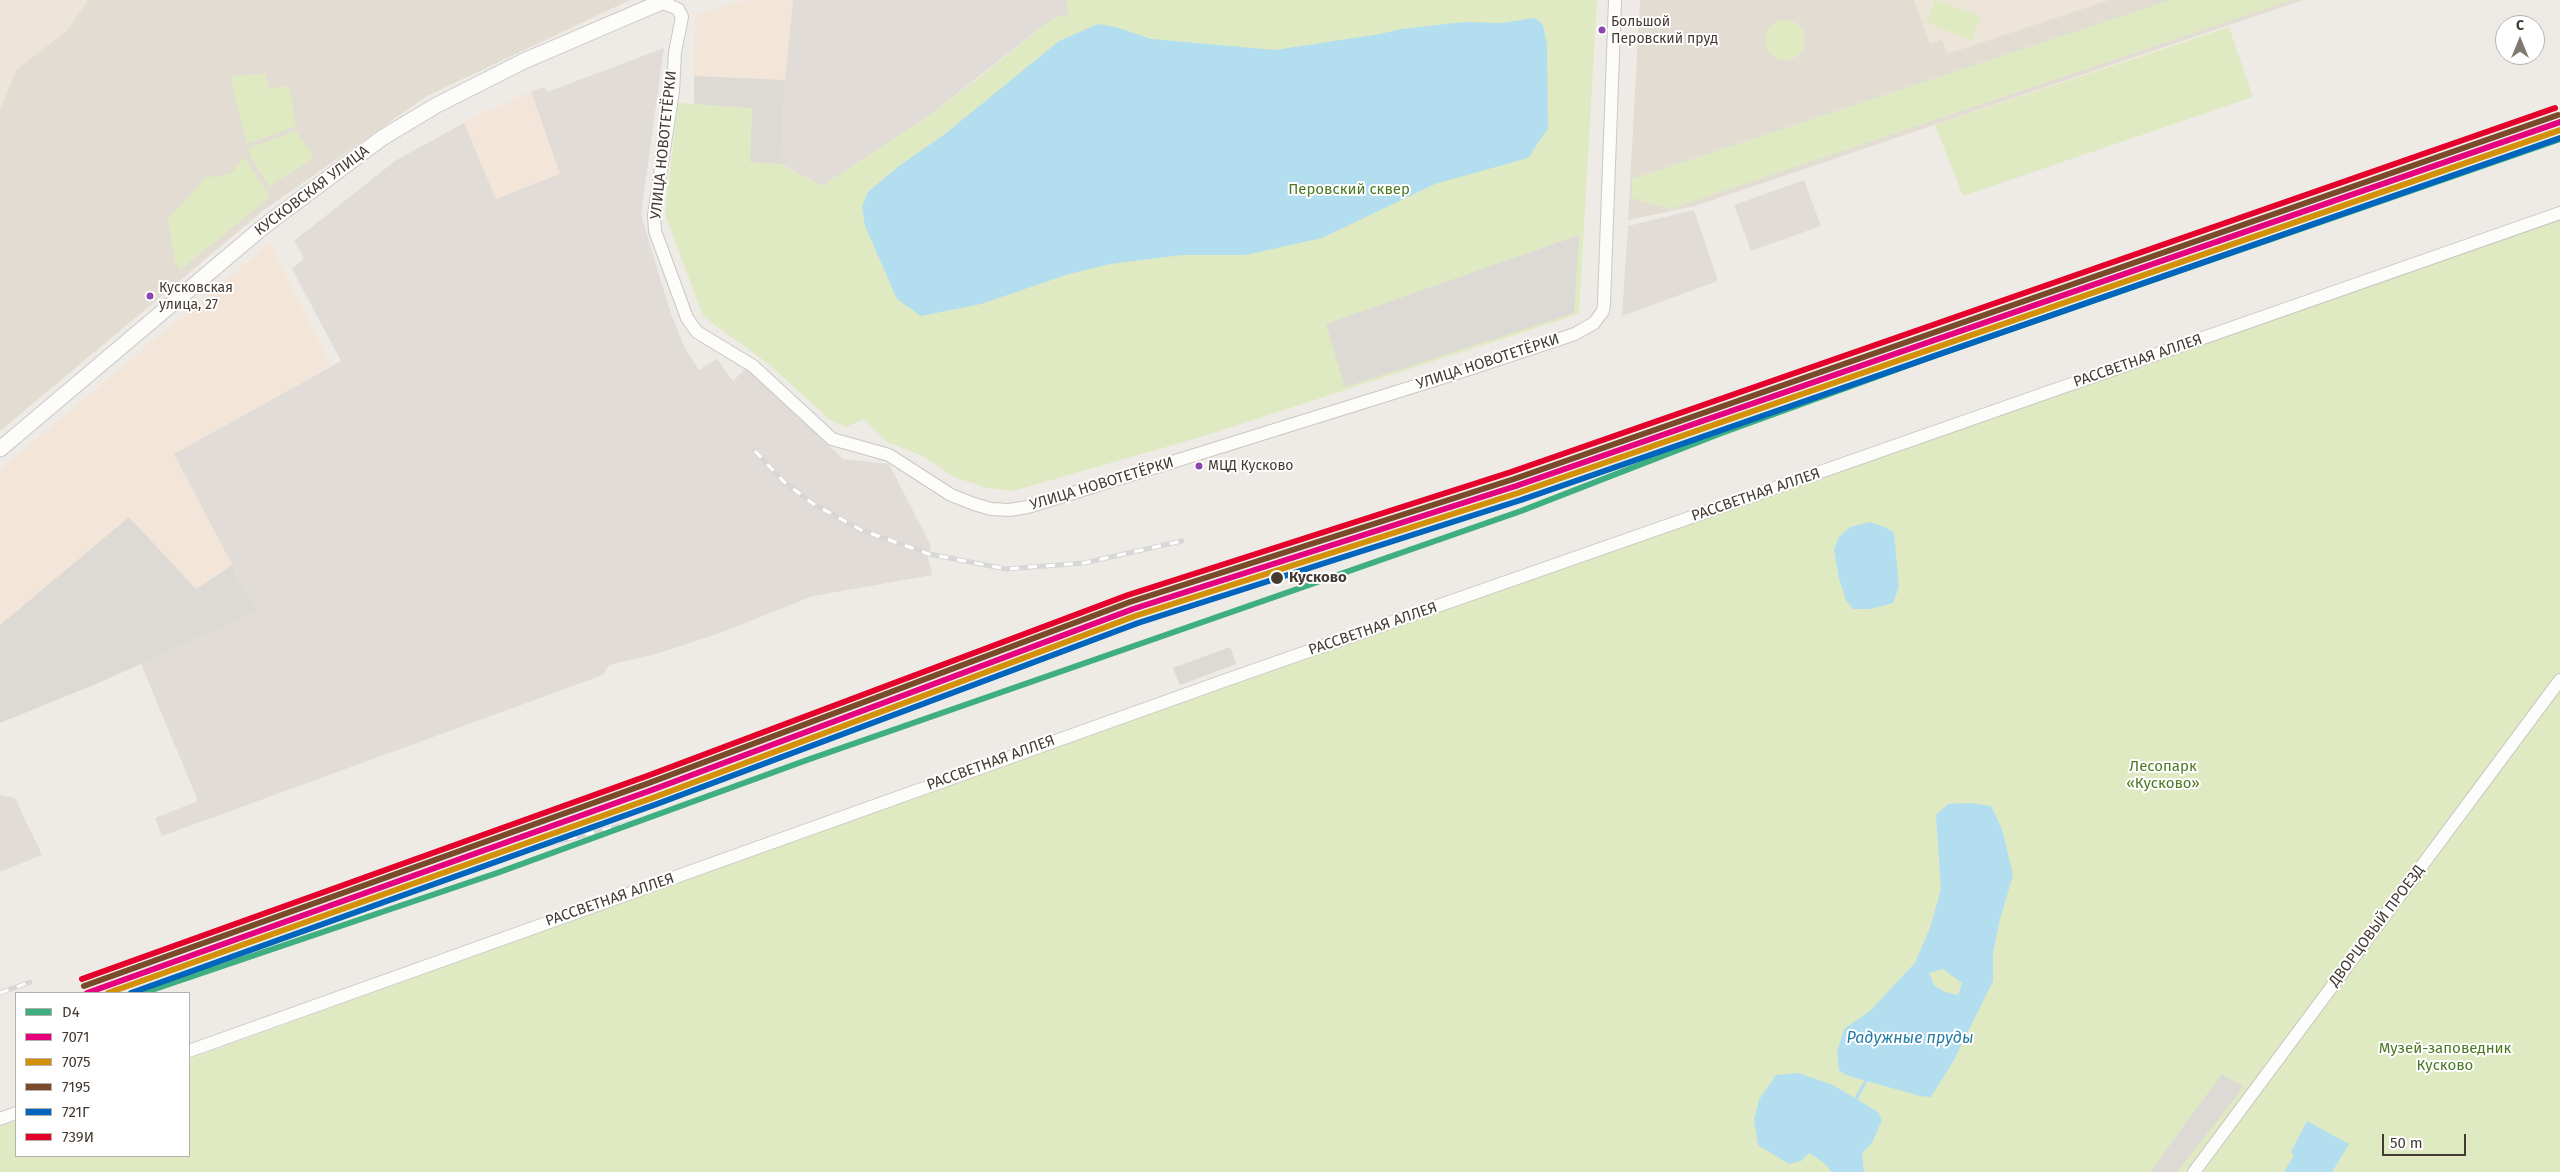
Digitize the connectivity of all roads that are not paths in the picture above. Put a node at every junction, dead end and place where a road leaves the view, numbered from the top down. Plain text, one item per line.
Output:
1 (1615, 0) edge
2 (662, 1) edge
3 (2560, 213) edge
4 (0, 449) edge
5 (2560, 680) edge
6 (190, 1051) edge
7 (15, 1113) edge
8 (0, 1119) edge
9 (2194, 1172) edge

1 - 2 street, УЛИЦА НОВОТЕТЁРКИ
2 - 4 street, КУСКОВСКАЯ УЛИЦА
3 - 6 street, РАССВЕТНАЯ АЛЛЕЯ
5 - 9 street, ДВОРЦОВЫЙ ПРОЕЗД
7 - 8 street

